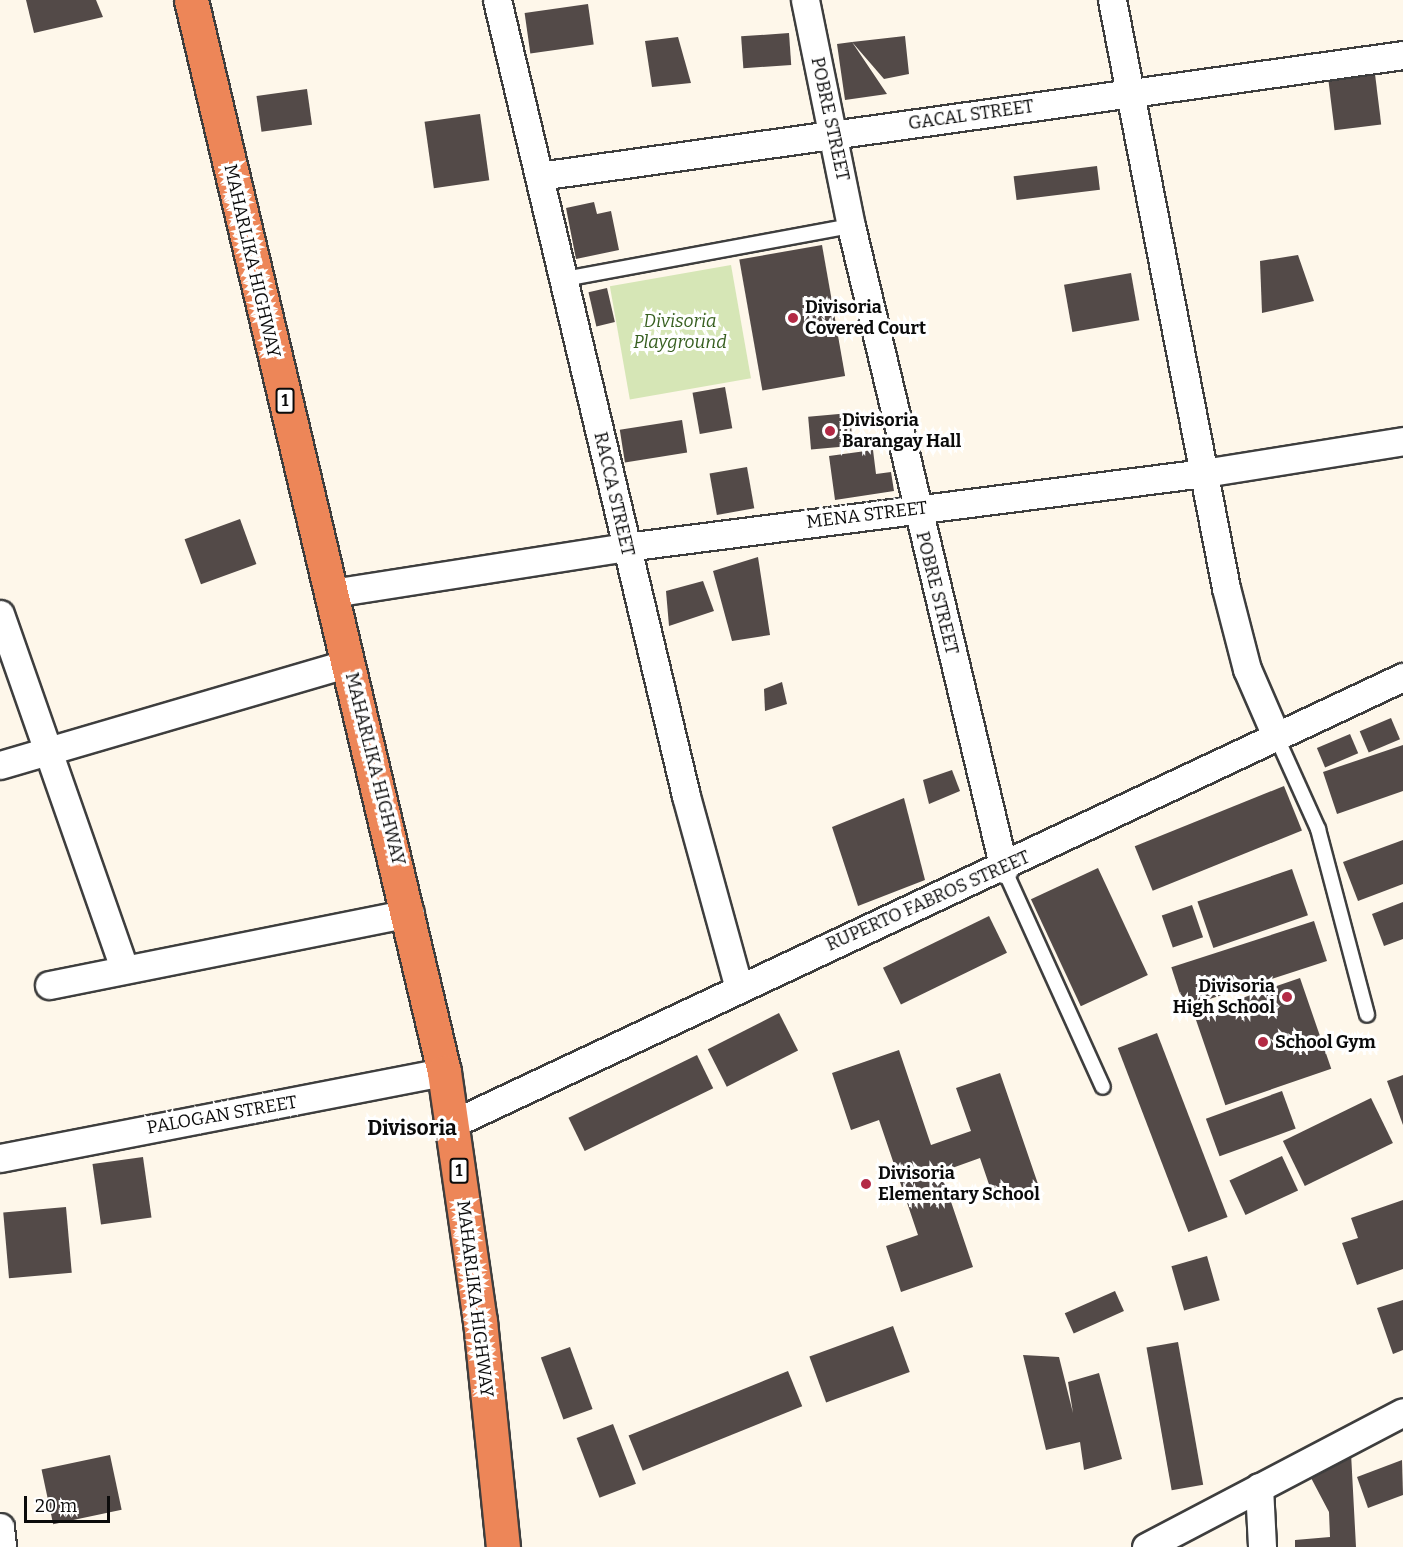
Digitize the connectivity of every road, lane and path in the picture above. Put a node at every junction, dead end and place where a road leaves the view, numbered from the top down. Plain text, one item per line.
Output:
1 (191, 0) edge
2 (497, 0) edge
3 (805, 0) edge
4 (1112, 0) edge
5 (1403, 55) edge
6 (1132, 91) junction
7 (834, 135) junction
8 (539, 176) junction
9 (851, 225) junction
10 (564, 279) junction
11 (1403, 441) edge
12 (1204, 473) junction
13 (916, 508) junction
14 (626, 547) junction
15 (332, 593) junction
16 (0, 614) edge
17 (349, 663) junction
18 (1403, 676) edge
19 (1277, 738) junction
20 (45, 754) junction
21 (0, 765) edge
22 (1004, 869) junction
23 (410, 914) junction
24 (123, 966) junction
25 (49, 985) dead end
26 (738, 985) junction
27 (1367, 1015) dead end
28 (444, 1072) junction
29 (1103, 1087) dead end
30 (452, 1124) junction
31 (0, 1158) edge
32 (1403, 1412) edge
33 (1259, 1487) junction
34 (0, 1527) edge
35 (2, 1547) edge
36 (503, 1547) edge
37 (1146, 1547) edge
38 (1262, 1547) edge

1 - 15 highway, MAHARLIKA HIGHWAY / 1
2 - 8 street, RACCA STREET
3 - 7 street, POBRE STREET
4 - 6 street
5 - 6 street, GACAL STREET
6 - 7 street, GACAL STREET
6 - 12 street
7 - 8 street, GACAL STREET
7 - 9 street, POBRE STREET
8 - 10 street, RACCA STREET
9 - 10 lane
9 - 13 street, POBRE STREET
10 - 14 street, RACCA STREET
11 - 12 street, MENA STREET
12 - 13 street, MENA STREET
12 - 19 street
13 - 14 street, MENA STREET
13 - 22 street, POBRE STREET
14 - 15 street, MENA STREET
14 - 26 street, RACCA STREET
15 - 17 highway, MAHARLIKA HIGHWAY / 1
16 - 20 street
17 - 20 street
17 - 23 highway, MAHARLIKA HIGHWAY / 1
18 - 19 street, RUPERTO FABROS STREET
19 - 22 street, RUPERTO FABROS STREET
19 - 27 lane
20 - 21 street
20 - 24 street
22 - 26 street, RUPERTO FABROS STREET
22 - 29 lane
23 - 24 street
23 - 28 highway, MAHARLIKA HIGHWAY / 1
24 - 25 street
26 - 30 street, RUPERTO FABROS STREET
28 - 30 highway, MAHARLIKA HIGHWAY / 1
28 - 31 street, PALOGAN STREET
30 - 36 highway, MAHARLIKA HIGHWAY / 1
32 - 33 street
33 - 37 street
33 - 38 street
34 - 35 street

